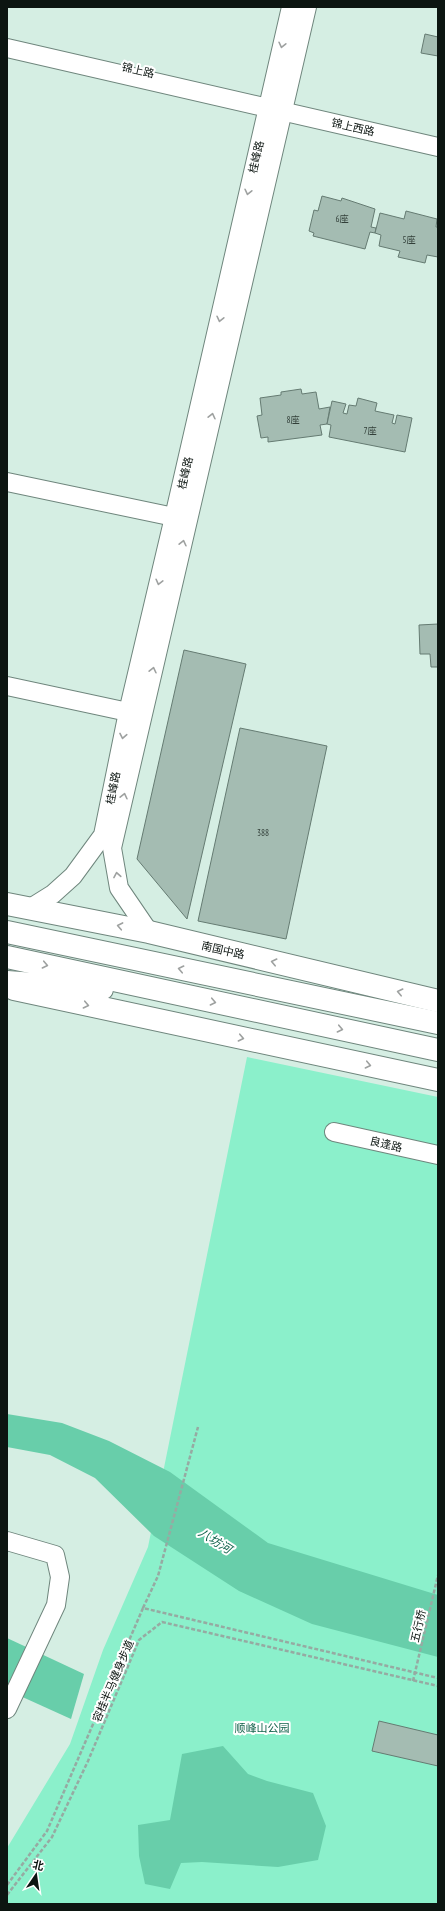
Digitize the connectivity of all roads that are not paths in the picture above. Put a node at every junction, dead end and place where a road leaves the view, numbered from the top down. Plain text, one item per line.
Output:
1 (291, 7) edge
2 (306, 7) edge
3 (7, 40) edge
4 (7, 48) edge
5 (276, 105) junction
6 (438, 136) edge
7 (438, 147) edge
8 (7, 482) edge
9 (174, 517) junction
10 (7, 686) edge
11 (128, 712) junction
12 (7, 904) edge
13 (29, 909) junction
14 (7, 932) edge
15 (149, 932) junction
16 (7, 957) edge
17 (7, 982) edge
18 (7, 988) edge
19 (181, 995) junction
20 (438, 1001) edge
21 (438, 1023) edge
22 (438, 1050) edge
23 (438, 1080) edge
24 (334, 1132) dead end
25 (438, 1155) edge
26 (7, 1541) edge
27 (9, 1705) edge

1 -> 5 street, 桂峰路
2 - 5 street
3 - 5 street, 锦上路
4 - 5 street, 锦上路
5 - 6 street, 锦上西路
5 - 7 street, 锦上西路
5 -> 9 street, 桂峰路
15 -> 5 street
8 - 9 street
9 -> 11 street, 桂峰路
10 - 11 street
11 -> 13 street, 桂峰路
12 - 13 main road, 南国中路
15 -> 13 main road, 南国中路
21 -> 14 main road
20 -> 15 main road, 南国中路
16 -> 19 main road
17 - 19 main road
18 -> 23 main road
19 -> 22 main road
24 - 25 street, 良逢路
26 - 27 street

